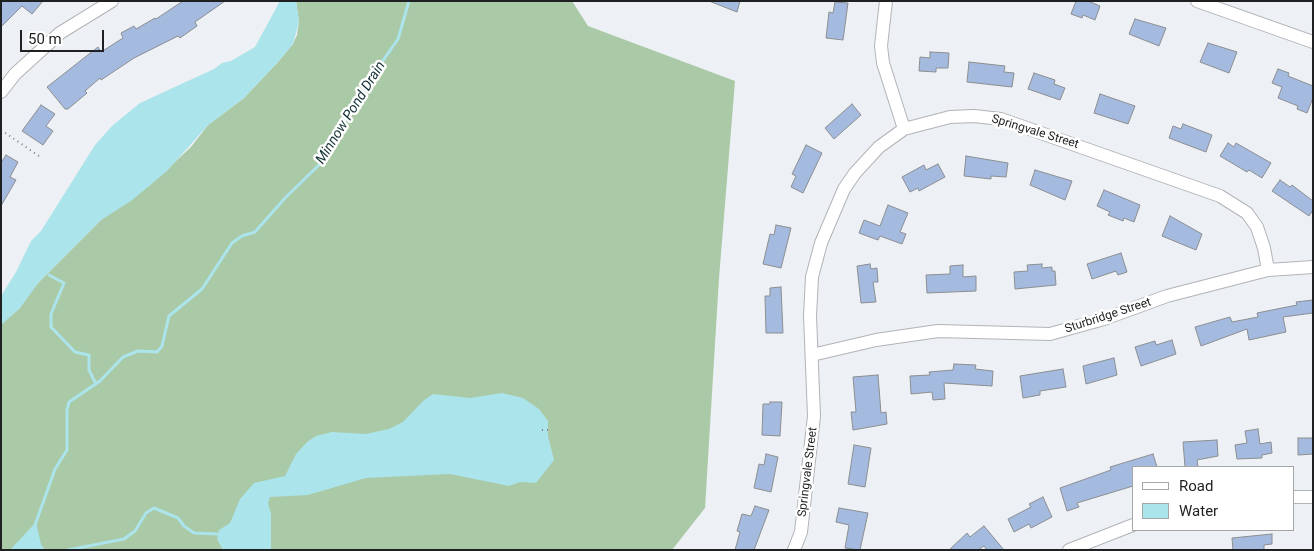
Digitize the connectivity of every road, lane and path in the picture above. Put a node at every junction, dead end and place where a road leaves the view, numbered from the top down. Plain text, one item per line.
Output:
1 (112, 1) edge
2 (886, 1) edge
3 (1197, 1) edge
4 (1313, 42) edge
5 (1, 92) edge
6 (904, 129) junction
7 (1, 130) edge
8 (39, 156) dead end
9 (1313, 267) edge
10 (1268, 270) junction
11 (812, 355) junction
12 (542, 430) dead end
13 (550, 430) dead end
14 (1313, 497) edge
15 (1294, 498) edge
16 (1132, 525) edge
17 (794, 550) edge
18 (1069, 550) edge

1 - 5 street
2 - 6 street
3 - 4 street
6 - 10 street, Springvale Street
6 - 11 street, Springvale Street
7 - 8 path
9 - 10 street, Sturbridge Street
10 - 11 street, Sturbridge Street
11 - 17 street, Springvale Street
12 - 13 path
14 - 15 street
16 - 18 street

